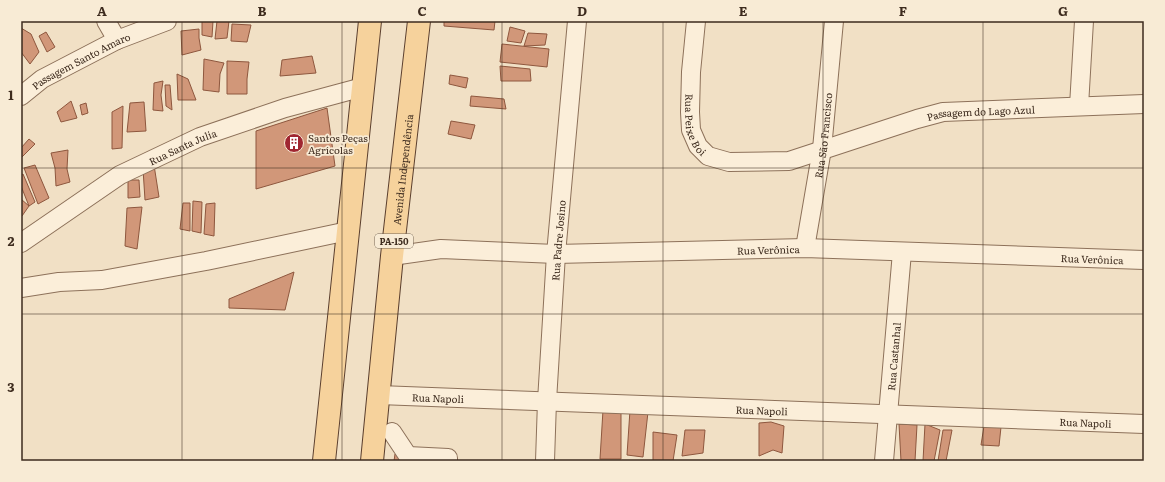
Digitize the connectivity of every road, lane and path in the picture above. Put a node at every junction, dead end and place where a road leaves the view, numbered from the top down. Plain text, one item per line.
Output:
1 (106, 21) edge
2 (167, 21) edge
3 (370, 21) edge
4 (419, 21) edge
5 (577, 21) edge
6 (696, 21) edge
7 (834, 21) edge
8 (1084, 21) edge
9 (117, 40) junction
10 (363, 87) junction
11 (21, 96) edge
12 (1144, 104) edge
13 (1079, 106) junction
14 (822, 149) junction
15 (348, 231) junction
16 (21, 243) edge
17 (805, 248) junction
18 (902, 252) junction
19 (556, 254) junction
20 (392, 256) junction
21 (1144, 260) edge
22 (21, 288) edge
23 (379, 395) junction
24 (547, 401) junction
25 (888, 415) junction
26 (1144, 424) edge
27 (392, 432) dead end
28 (324, 461) edge
29 (372, 461) edge
30 (448, 461) edge
31 (545, 461) edge
32 (884, 461) edge

1 - 9 street
2 - 9 street, Passagem Santo Amaro
3 - 10 main road
4 - 20 main road, Avenida Independência / PA-150
5 - 19 street, Rua Padre Josino
6 - 14 street, Rua Peixe Boi
7 - 14 street, Rua São Francisco
8 - 13 street
9 - 11 street, Passagem Santo Amaro
10 - 15 main road
10 - 16 street, Rua Santa Julia
12 - 13 street, Passagem do Lago Azul
13 - 14 street, Passagem do Lago Azul
14 - 17 street, Rua São Francisco
15 - 22 street
15 - 28 main road
17 - 18 street, Rua Verônica
17 - 19 street, Rua Verônica
18 - 21 street, Rua Verônica
18 - 25 street, Rua Castanhal
19 - 20 street, Rua Verônica
19 - 24 street, Rua Padre Josino
20 - 23 main road, Avenida Independência / PA-150
23 - 24 street, Rua Napoli
23 - 29 main road, Avenida Independência / PA-150
24 - 25 street, Rua Napoli
24 - 31 street, Rua Padre Josino
25 - 26 street, Rua Napoli
25 - 32 street, Rua Castanhal
27 - 30 street

